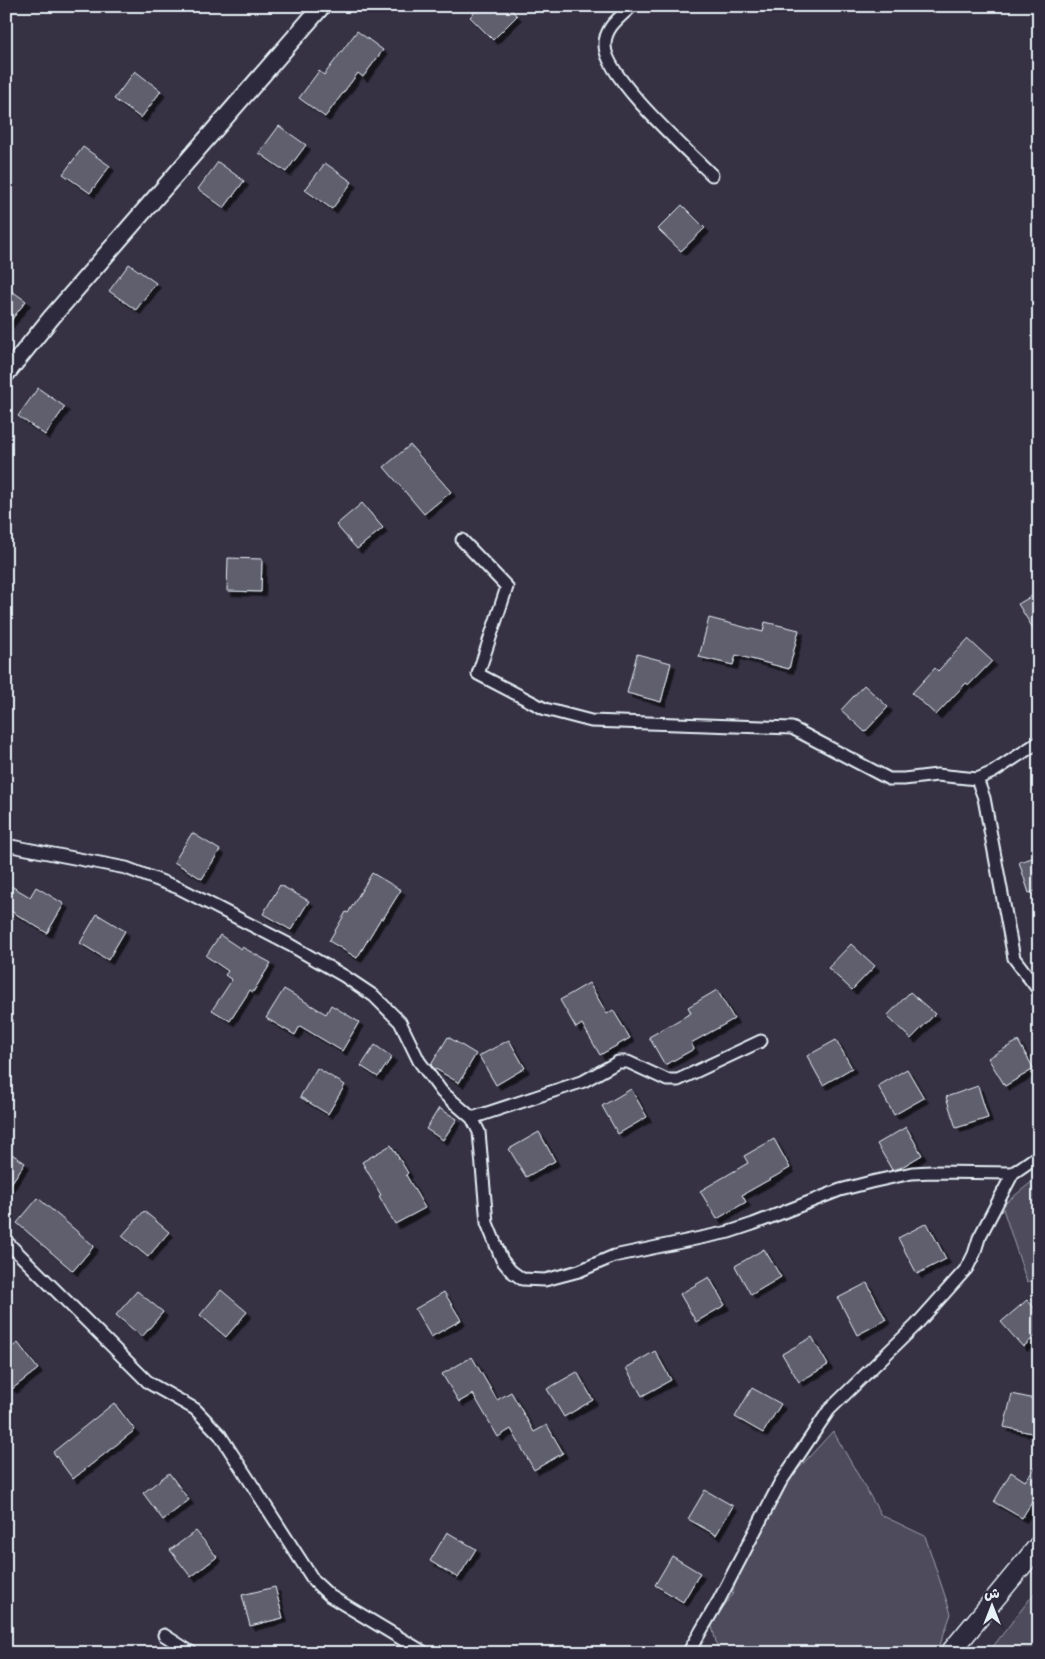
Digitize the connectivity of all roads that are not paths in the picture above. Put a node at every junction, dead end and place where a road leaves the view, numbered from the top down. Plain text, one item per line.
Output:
1 (322, 6) edge
2 (632, 6) edge
3 (712, 175) dead end
4 (6, 374) edge
5 (462, 540) dead end
6 (1039, 742) edge
7 (977, 779) junction
8 (6, 845) edge
9 (1039, 991) edge
10 (761, 1041) dead end
11 (472, 1118) junction
12 (1039, 1155) edge
13 (1013, 1173) junction
14 (6, 1241) edge
15 (1039, 1545) edge
16 (164, 1635) dead end
17 (192, 1653) edge
18 (425, 1653) edge
19 (688, 1653) edge
20 (950, 1653) edge

1 - 4 street
2 - 3 street
5 - 7 street
6 - 7 street
7 - 9 street
8 - 11 street
10 - 11 street
11 - 13 street
12 - 13 street
13 - 19 street
14 - 18 street
15 - 20 main road
16 - 17 street

